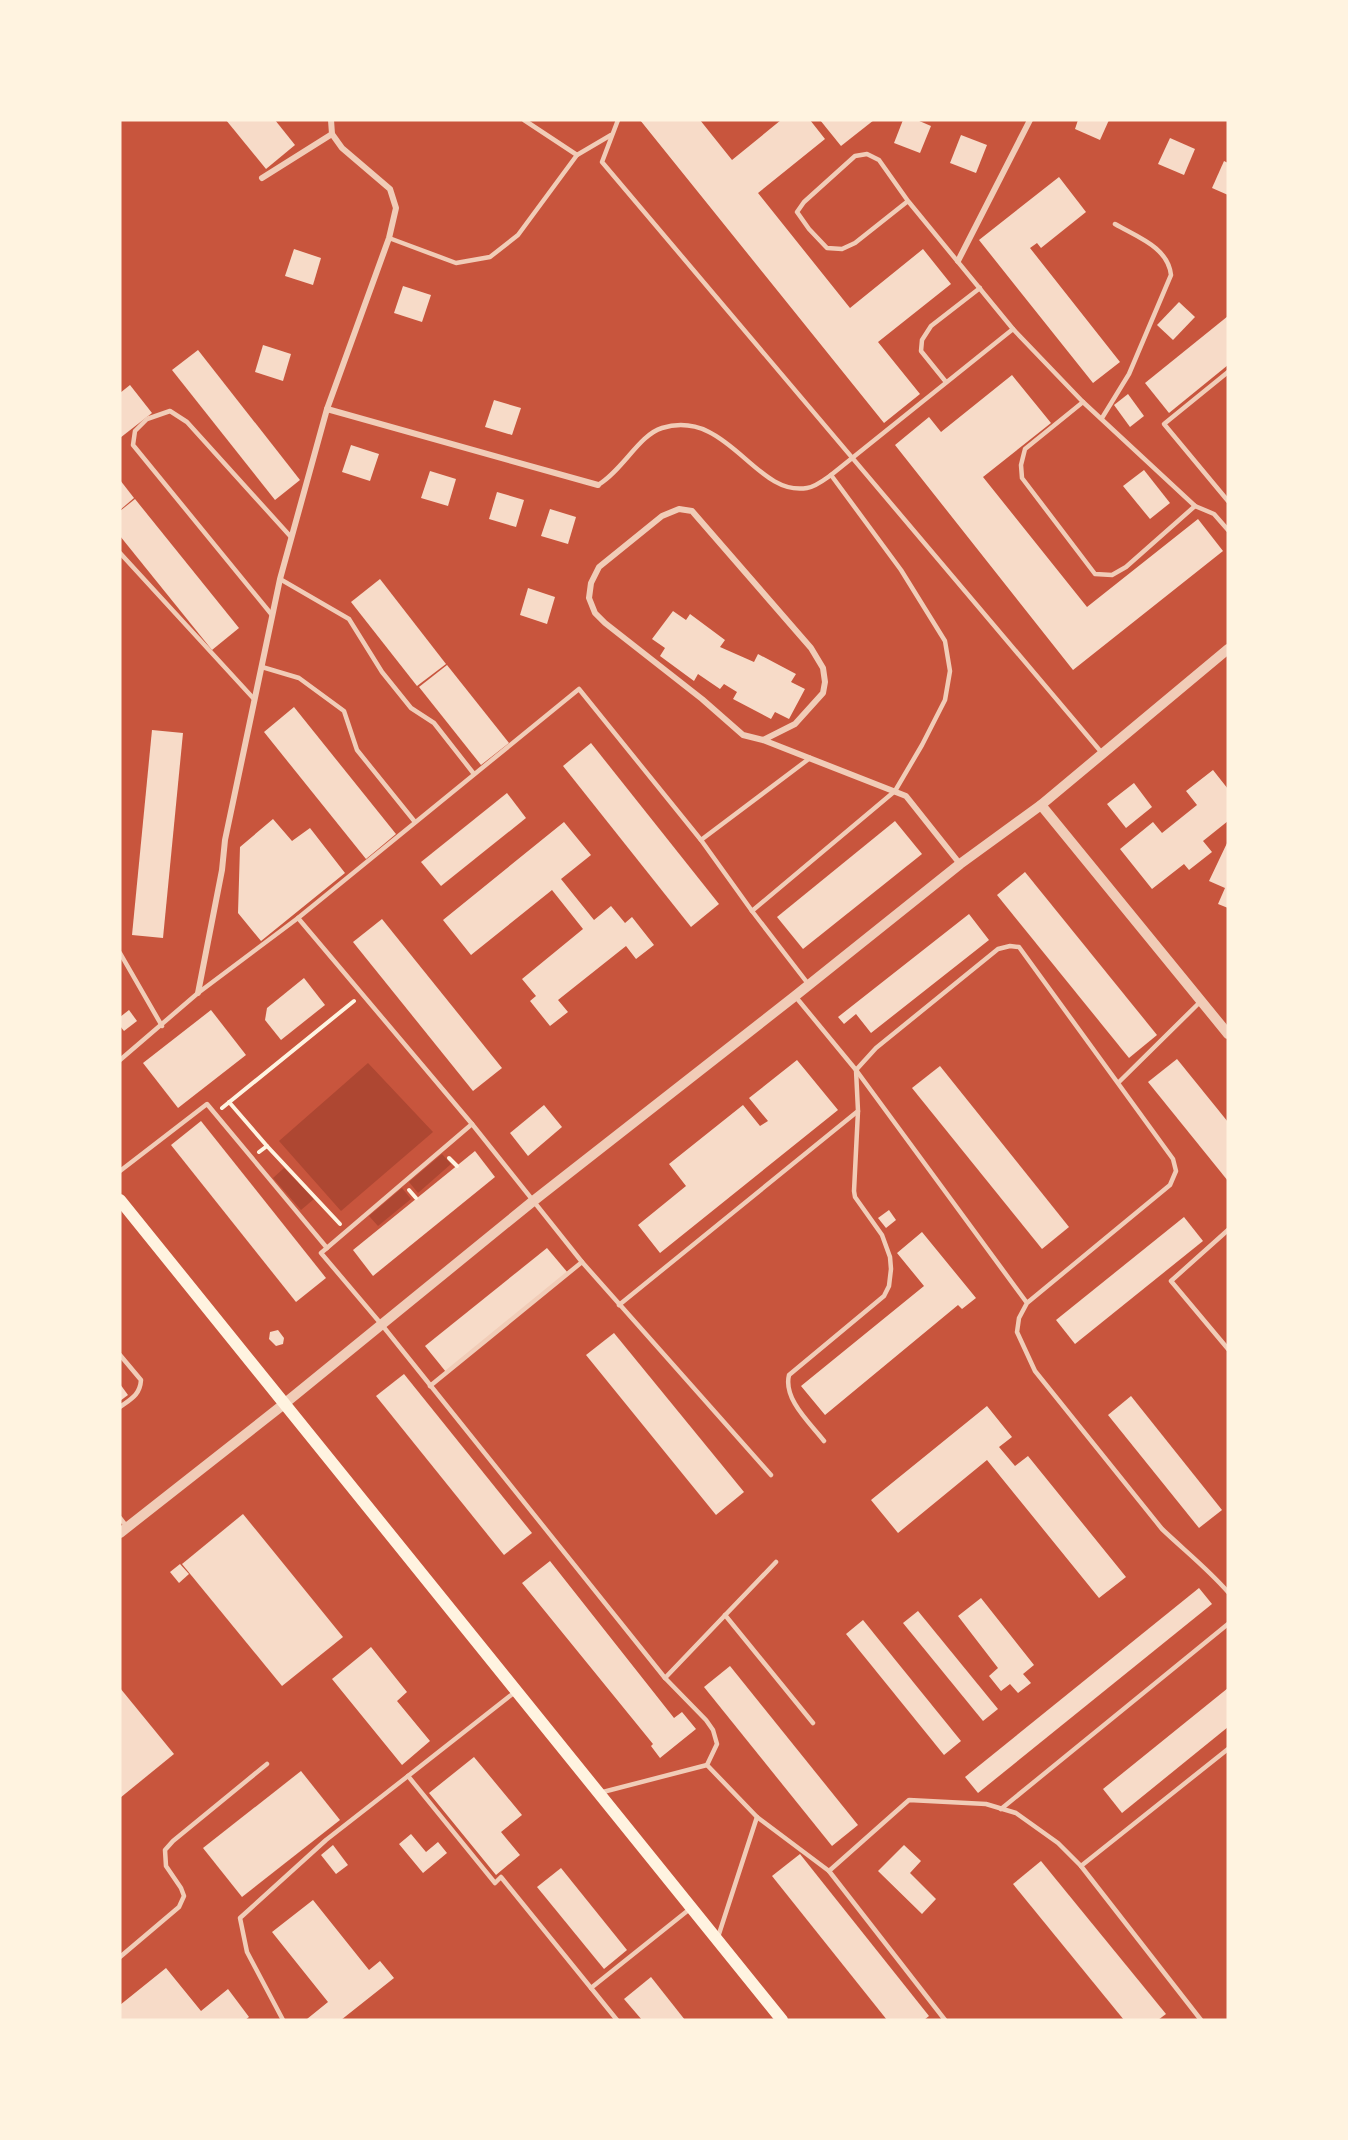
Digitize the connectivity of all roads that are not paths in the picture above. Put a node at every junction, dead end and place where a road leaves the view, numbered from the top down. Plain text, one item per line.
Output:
1 (331, 120) edge
2 (524, 120) edge
3 (618, 120) edge
4 (1030, 120) edge
5 (332, 134) junction
6 (611, 135) junction
7 (577, 155) junction
8 (262, 178) dead end
9 (908, 201) junction
10 (1115, 224) dead end
11 (389, 238) junction
12 (958, 261) junction
13 (980, 288) junction
14 (1013, 329) junction
15 (1228, 372) edge
16 (946, 382) junction
17 (1083, 402) junction
18 (327, 409) junction
19 (1102, 418) junction
20 (852, 458) junction
21 (831, 476) junction
22 (598, 485) joint
23 (1228, 501) edge
24 (1195, 506) junction
25 (1228, 530) edge
26 (291, 537) junction
27 (120, 553) edge
28 (280, 579) junction
29 (272, 615) junction
30 (1228, 649) edge
31 (262, 667) junction
32 (254, 699) junction
33 (763, 740) junction
34 (1102, 753) junction
35 (810, 758) junction
36 (474, 774) junction
37 (895, 791) junction
38 (1041, 805) junction
39 (415, 822) junction
40 (701, 840) junction
41 (960, 864) junction
42 (752, 911) junction
43 (298, 918) junction
44 (120, 953) edge
45 (809, 985) junction
46 (198, 993) junction
47 (795, 996) junction
48 (1201, 1001) junction
49 (162, 1026) junction
50 (1228, 1034) edge
51 (120, 1060) edge
52 (856, 1070) junction
53 (1119, 1082) junction
54 (858, 1111) junction
55 (472, 1124) junction
56 (120, 1171) edge
57 (120, 1200) edge
58 (532, 1202) junction
59 (1228, 1230) edge
60 (327, 1248) junction
61 (582, 1262) junction
62 (1027, 1303) junction
63 (619, 1305) junction
64 (382, 1325) junction
65 (1228, 1349) edge
66 (120, 1355) edge
67 (430, 1386) junction
68 (284, 1404) junction
69 (120, 1407) edge
70 (824, 1441) dead end
71 (771, 1475) dead end
72 (120, 1518) edge
73 (124, 1530) edge
74 (776, 1562) dead end
75 (1228, 1592) edge
76 (725, 1615) junction
77 (1228, 1624) edge
78 (665, 1678) junction
79 (517, 1690) junction
80 (813, 1723) dead end
81 (1228, 1749) edge
82 (267, 1764) dead end
83 (707, 1765) junction
84 (408, 1776) junction
85 (599, 1792) junction
86 (1001, 1809) junction
87 (758, 1816) junction
88 (1081, 1866) junction
89 (829, 1871) junction
90 (691, 1908) junction
91 (717, 1940) junction
92 (120, 1957) edge
93 (591, 1988) junction
94 (1199, 2019) edge
95 (283, 2020) edge
96 (617, 2020) edge
97 (782, 2020) edge
98 (945, 2020) edge

1 - 5 street
2 - 7 lane
3 - 6 lane
4 - 12 street
5 - 8 street
5 - 11 street
6 - 7 lane
6 - 20 lane
7 - 11 lane
9 - 9 lane
9 - 12 lane
10 - 19 lane
11 - 18 street
12 - 13 lane
13 - 14 lane
13 - 16 lane
14 - 16 lane
14 - 17 lane
15 - 23 lane
16 - 20 lane
17 - 19 lane
17 - 24 lane
18 - 22 street
18 - 26 street
19 - 24 lane
20 - 21 lane
20 - 34 lane
21 - 22 lane
21 - 37 lane
24 - 25 lane
26 - 28 street
26 - 29 lane
27 - 32 lane
28 - 29 street
28 - 36 lane
29 - 31 street
30 - 34 street
31 - 32 street
31 - 39 lane
32 - 46 street
33 - 33 street
33 - 35 street
34 - 38 street
35 - 37 street
35 - 40 lane
36 - 39 lane
36 - 40 lane
37 - 41 street
37 - 42 lane
38 - 41 street
38 - 48 street
39 - 43 lane
40 - 42 lane
41 - 45 street
42 - 45 lane
43 - 46 lane
43 - 55 lane
44 - 49 lane
45 - 47 street
46 - 49 lane
47 - 52 lane
47 - 58 street
48 - 50 street
48 - 53 lane
49 - 51 lane
52 - 53 lane
52 - 54 lane
52 - 62 lane
53 - 62 lane
54 - 63 lane
54 - 70 lane
55 - 58 lane
55 - 60 lane
56 - 60 lane
57 - 68 main road
58 - 61 lane
58 - 64 street
59 - 65 lane
60 - 64 lane
61 - 63 lane
61 - 67 lane
62 - 75 lane
63 - 71 lane
64 - 67 lane
64 - 68 street
66 - 69 lane
67 - 78 lane
68 - 73 street
68 - 79 main road
72 - 73 lane
74 - 76 lane
76 - 78 lane
76 - 80 lane
77 - 86 lane
78 - 83 lane
79 - 84 lane
79 - 85 main road
81 - 88 lane
82 - 92 lane
83 - 85 lane
83 - 87 lane
84 - 93 lane
84 - 95 lane
85 - 90 main road
86 - 88 lane
86 - 89 lane
87 - 89 lane
87 - 91 lane
88 - 94 lane
89 - 98 lane
90 - 91 main road
90 - 93 lane
91 - 97 main road
93 - 96 lane

